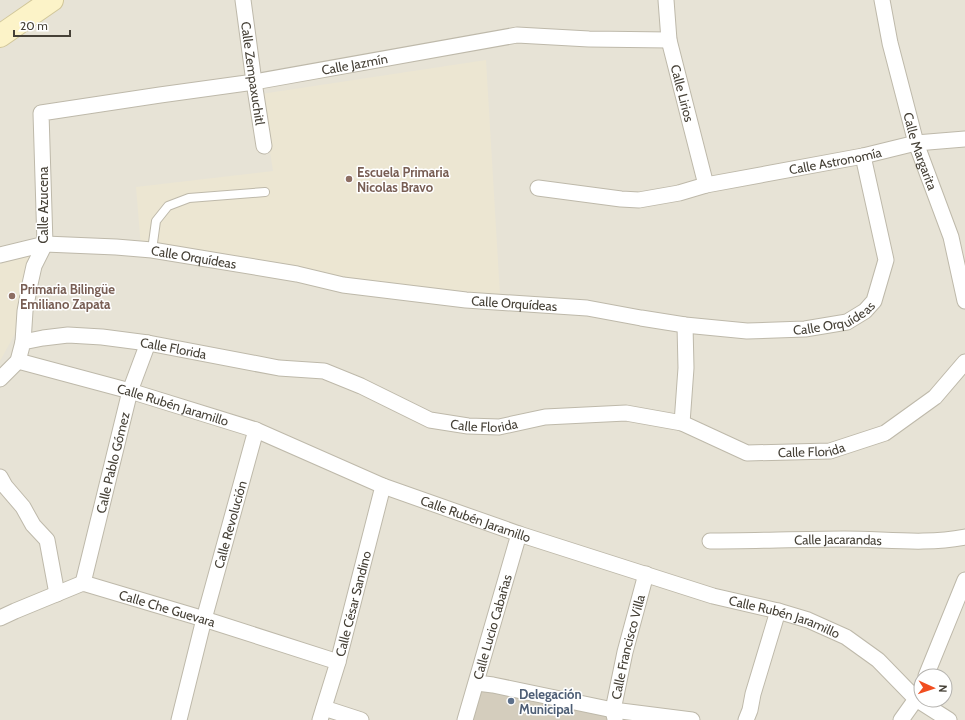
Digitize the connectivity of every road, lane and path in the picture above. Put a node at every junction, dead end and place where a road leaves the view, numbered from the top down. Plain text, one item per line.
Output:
1 (52, 0) edge
2 (243, 0) edge
3 (666, 0) edge
4 (882, 0) edge
5 (0, 36) edge
6 (669, 40) junction
7 (254, 82) junction
8 (41, 113) joint
9 (965, 139) edge
10 (916, 143) junction
11 (264, 146) dead end
12 (863, 156) junction
13 (706, 185) junction
14 (538, 188) dead end
15 (265, 192) dead end
16 (45, 244) junction
17 (152, 250) junction
18 (0, 255) edge
19 (965, 301) edge
20 (685, 325) junction
21 (23, 342) junction
22 (148, 343) junction
23 (18, 361) junction
24 (965, 362) edge
25 (0, 379) edge
26 (130, 391) junction
27 (682, 423) junction
28 (256, 430) junction
29 (0, 477) edge
30 (383, 486) junction
31 (519, 534) junction
32 (965, 537) edge
33 (710, 541) dead end
34 (646, 574) junction
35 (965, 580) edge
36 (83, 583) junction
37 (57, 594) junction
38 (778, 611) junction
39 (0, 618) edge
40 (204, 619) junction
41 (338, 662) junction
42 (929, 668) edge
43 (477, 683) junction
44 (913, 689) edge
45 (913, 703) edge
46 (935, 708) edge
47 (322, 714) edge
48 (614, 715) edge
49 (179, 720) edge
50 (361, 720) edge
51 (465, 720) edge
52 (692, 720) edge
53 (746, 720) edge
54 (901, 720) edge
55 (948, 720) edge

1 - 5 main road
2 - 7 street, Calle Zempaxuchitl
3 - 6 street, Calle Lirios
4 - 10 street, Calle Margarita
6 - 7 street, Calle Jazmín
6 - 13 street, Calle Lirios
7 - 8 street, Calle Jazmín
7 - 11 street, Calle Zempaxuchitl
8 - 16 street, Calle Azucena
9 - 10 street, Calle Astronomía
10 - 12 street, Calle Astronomía
10 - 19 street, Calle Margarita
12 - 13 street, Calle Astronomía
12 - 20 street, Calle Orquídeas
13 - 14 street, Calle Astronomía
15 - 17 lane
16 - 17 street, Calle Orquídeas
16 - 18 street, Calle Orquídeas
16 - 21 street, Calle Azucena
17 - 20 street, Calle Orquídeas
20 - 27 street
21 - 22 street, Calle Florida
21 - 23 street
22 - 26 street, Calle Pablo Gómez
22 - 27 street, Calle Florida
23 - 25 street
23 - 26 street, Calle Rubén Jaramillo
24 - 27 street, Calle Florida
26 - 28 street, Calle Rubén Jaramillo
26 - 36 street, Calle Pablo Gómez
28 - 30 street, Calle Rubén Jaramillo
28 - 40 street, Calle Revolución
29 - 37 street
30 - 31 street, Calle Rubén Jaramillo
30 - 41 street, Calle César Sandino
31 - 34 street, Calle Rubén Jaramillo
31 - 43 street, Calle Lucio Cabañas
32 - 33 street, Calle Jacarandas
34 - 38 street, Calle Rubén Jaramillo
34 - 48 street, Calle Francisco Villa
35 - 42 street
36 - 37 street
36 - 40 street, Calle Che Guevara
37 - 39 street
38 - 44 street, Calle Rubén Jaramillo
38 - 53 street
40 - 41 street, Calle Che Guevara
40 - 49 street, Calle Revolución
41 - 47 street, Calle César Sandino
43 - 48 street
43 - 51 street, Calle Lucio Cabañas
45 - 54 street
46 - 55 street, Calle Rubén Jaramillo
47 - 50 street
48 - 52 street

